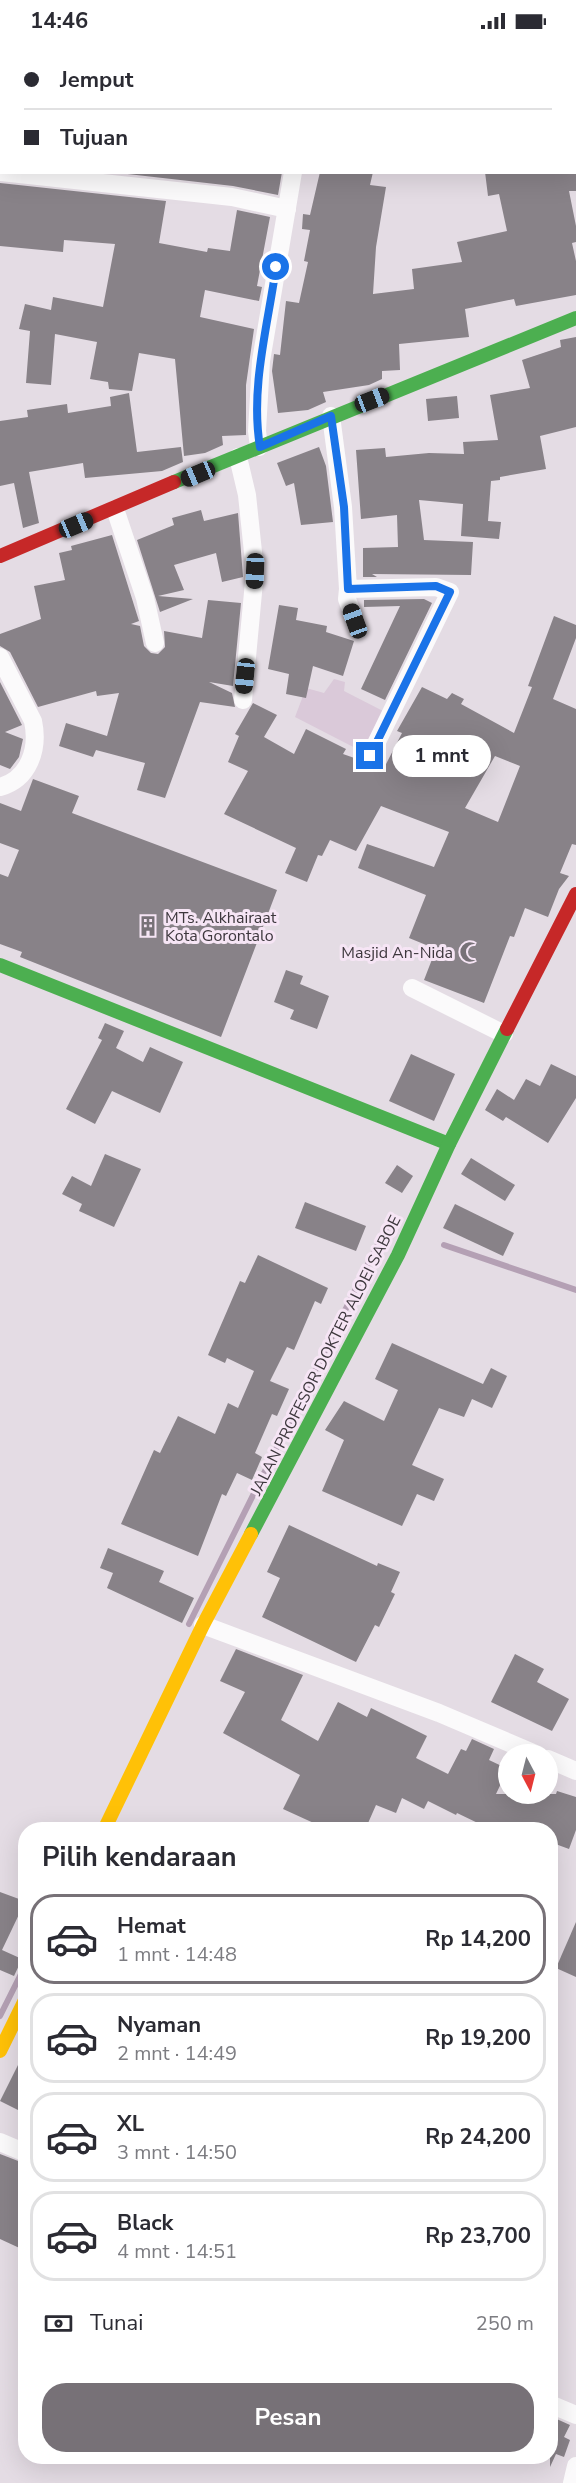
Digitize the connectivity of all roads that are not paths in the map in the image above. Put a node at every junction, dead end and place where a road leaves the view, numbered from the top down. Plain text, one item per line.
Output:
1 (18, 174) edge
2 (293, 174) edge
3 (287, 208) junction
4 (576, 318) edge
5 (331, 416) junction
6 (260, 447) junction
7 (238, 457) junction
8 (115, 509) junction
9 (0, 556) edge
10 (348, 589) junction
11 (355, 621) dead end
12 (154, 643) dead end
13 (0, 657) edge
14 (243, 700) dead end
15 (370, 756) dead end
16 (0, 787) edge
17 (576, 894) edge
18 (0, 965) edge
19 (412, 988) dead end
20 (504, 1034) junction
21 (449, 1144) junction
22 (202, 1625) junction
23 (512, 1744) edge
24 (558, 1763) edge
25 (576, 1771) edge
26 (108, 1822) edge
27 (18, 2009) edge
28 (7, 2023) edge
29 (0, 2051) edge
30 (0, 2142) edge
31 (18, 2150) edge
32 (558, 2407) edge
33 (576, 2415) edge
34 (576, 2466) edge
35 (572, 2483) edge

1 - 3 street
2 - 3 street
3 - 6 street
4 - 5 street
5 - 6 street
5 - 10 street
6 - 7 street
7 - 8 street
7 - 14 street
8 - 9 street
8 - 12 street
10 - 11 street
10 - 15 street
13 - 16 street
17 - 20 street, JALAN PROFESOR DOKTER ALOEI SABOE
18 - 21 street
19 - 20 street
20 - 21 street, JALAN PROFESOR DOKTER ALOEI SABOE
21 - 22 street, JALAN PROFESOR DOKTER ALOEI SABOE
22 - 23 street
22 - 26 street, JALAN PROFESOR DOKTER ALOEI SABOE
24 - 25 street
27 - 28 street
28 - 29 street
30 - 31 street
32 - 33 street
34 - 35 street

